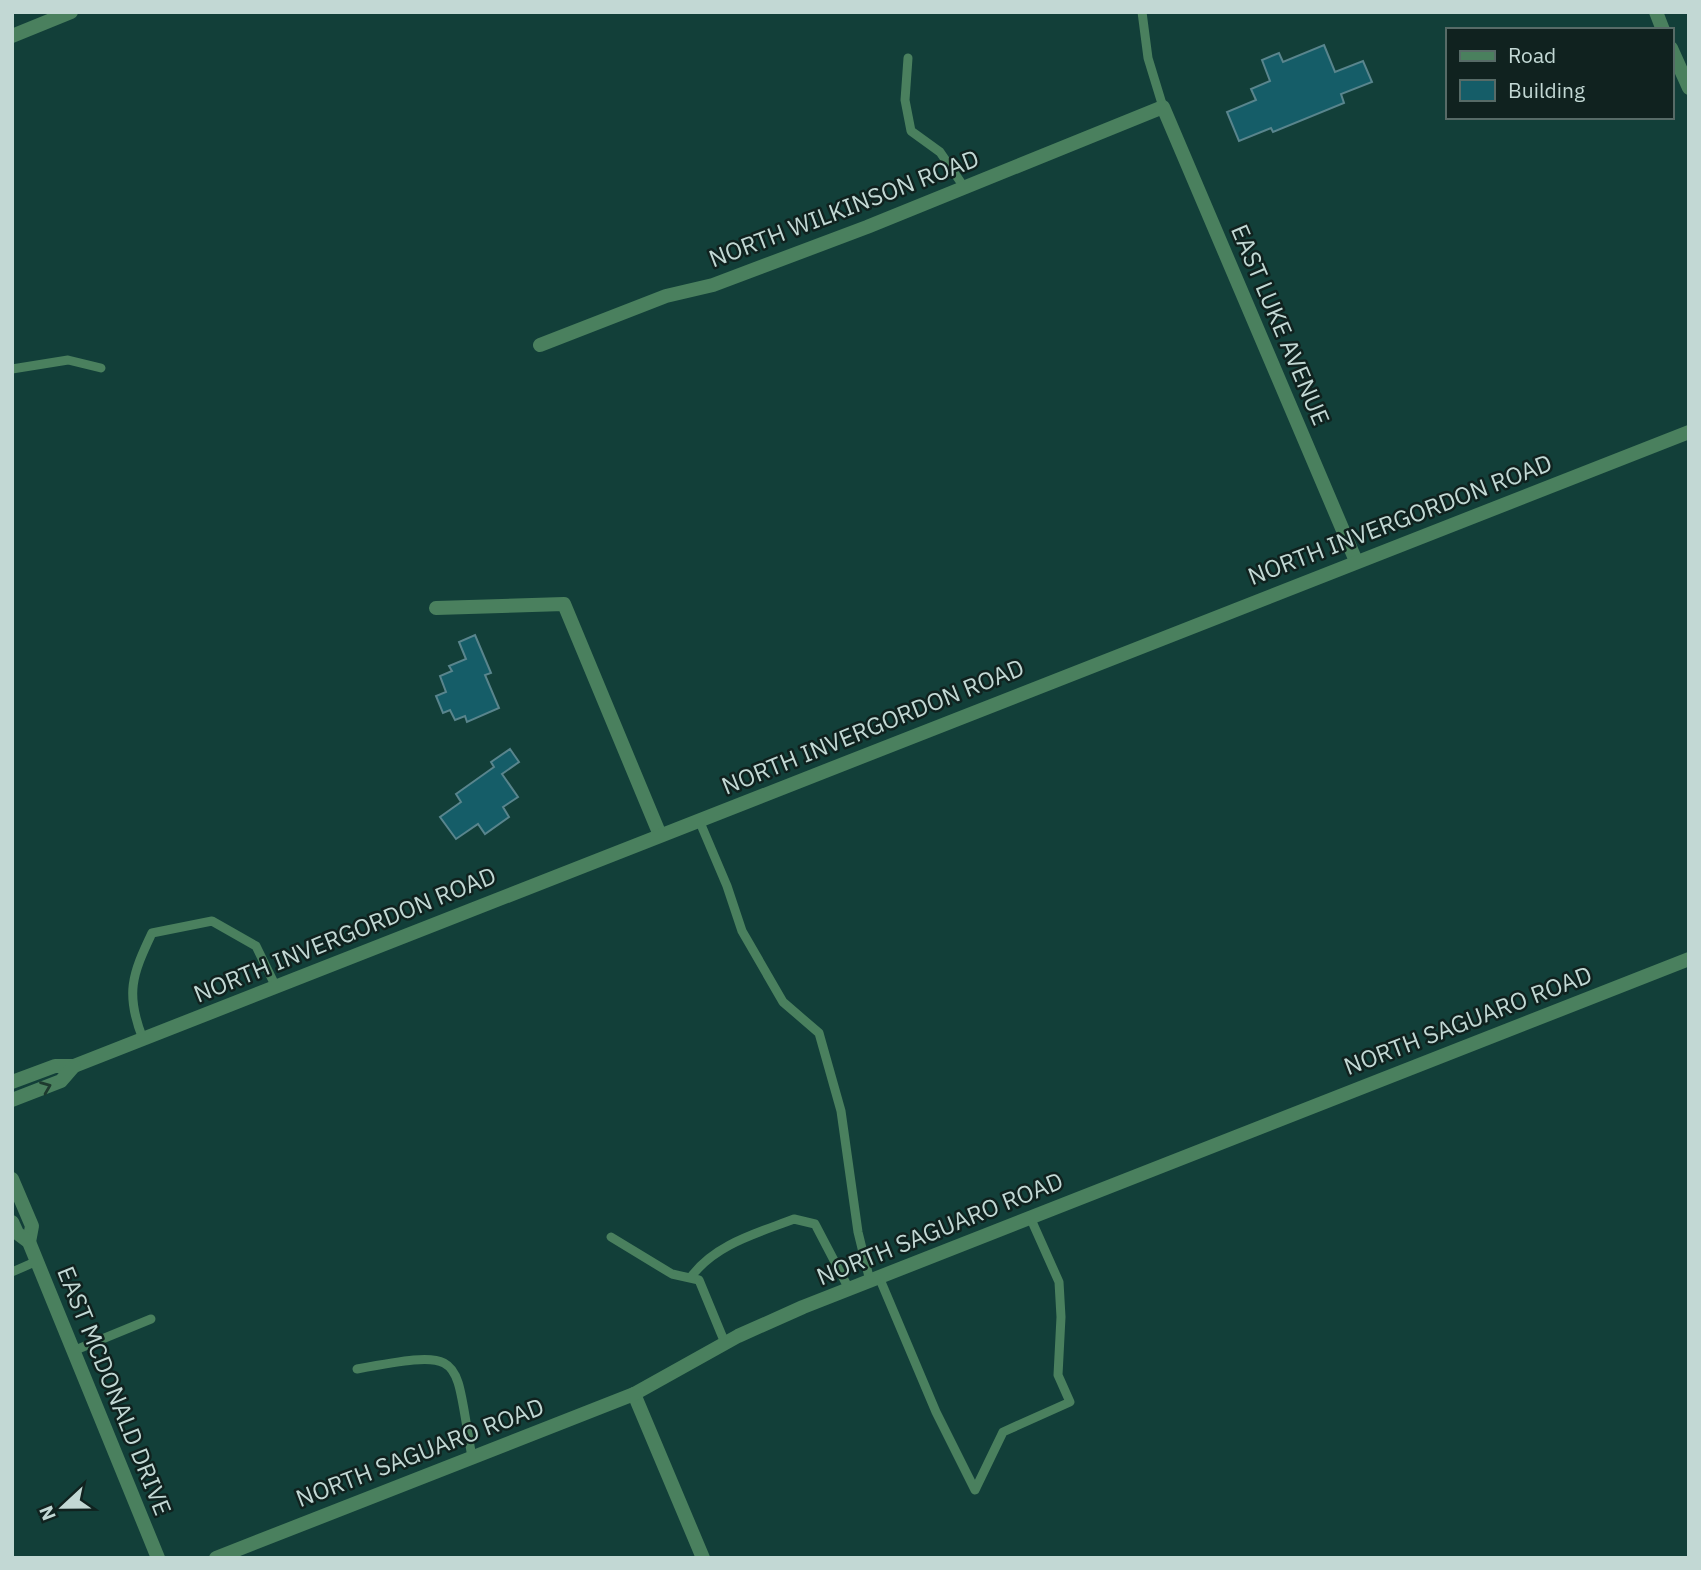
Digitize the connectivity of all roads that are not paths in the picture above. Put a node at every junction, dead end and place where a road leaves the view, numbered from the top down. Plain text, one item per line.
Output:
1 (71, 12) edge
2 (1142, 12) edge
3 (49, 16) edge
4 (12, 36) edge
5 (1673, 52) edge
6 (908, 58) dead end
7 (1689, 88) edge
8 (1163, 107) junction
9 (964, 187) junction
10 (540, 345) dead end
11 (101, 368) dead end
12 (12, 369) edge
13 (1689, 432) edge
14 (1356, 561) junction
15 (436, 608) dead end
16 (699, 820) junction
17 (660, 835) junction
18 (1689, 959) edge
19 (276, 987) junction
20 (143, 1039) junction
21 (74, 1066) junction
22 (12, 1082) edge
23 (12, 1100) edge
24 (12, 1178) edge
25 (1030, 1217) junction
26 (12, 1222) edge
27 (611, 1237) dead end
28 (29, 1242) junction
29 (37, 1261) junction
30 (12, 1272) edge
31 (691, 1277) junction
32 (874, 1279) junction
33 (849, 1289) junction
34 (151, 1320) dead end
35 (725, 1343) junction
36 (73, 1351) junction
37 (358, 1369) dead end
38 (634, 1394) junction
39 (472, 1457) junction
40 (158, 1558) edge
41 (216, 1558) edge
42 (703, 1558) edge

1 - 3 street
2 - 8 lane
3 - 4 street
5 - 7 street
6 - 9 lane
8 - 9 street, NORTH WILKINSON ROAD
8 - 14 street, EAST LUKE AVENUE
9 - 10 street, NORTH WILKINSON ROAD
11 - 12 lane
13 - 14 street, NORTH INVERGORDON ROAD
14 - 16 street, NORTH INVERGORDON ROAD
15 - 17 street
16 - 17 street, NORTH INVERGORDON ROAD
16 - 32 lane
17 - 19 street, NORTH INVERGORDON ROAD
18 - 25 street, NORTH SAGUARO ROAD
19 - 20 street, NORTH INVERGORDON ROAD
19 - 20 lane
20 - 21 street, NORTH INVERGORDON ROAD
21 - 22 street, NORTH INVERGORDON ROAD
23 -> 21 street, NORTH INVERGORDON ROAD
24 - 28 street, EAST MCDONALD DRIVE
25 - 32 street, NORTH SAGUARO ROAD
25 - 32 lane
26 - 28 street, EAST MCDONALD DRIVE
27 - 31 lane
28 - 29 street, EAST MCDONALD DRIVE
29 - 30 lane
29 - 36 street, EAST MCDONALD DRIVE
31 - 33 lane
31 - 35 lane
32 - 33 street, NORTH SAGUARO ROAD
33 - 35 street, NORTH SAGUARO ROAD
34 - 36 lane
35 - 38 street, NORTH SAGUARO ROAD
36 - 40 street, EAST MCDONALD DRIVE
37 - 39 lane
38 - 39 street, NORTH SAGUARO ROAD
38 - 42 street
39 - 41 street, NORTH SAGUARO ROAD

